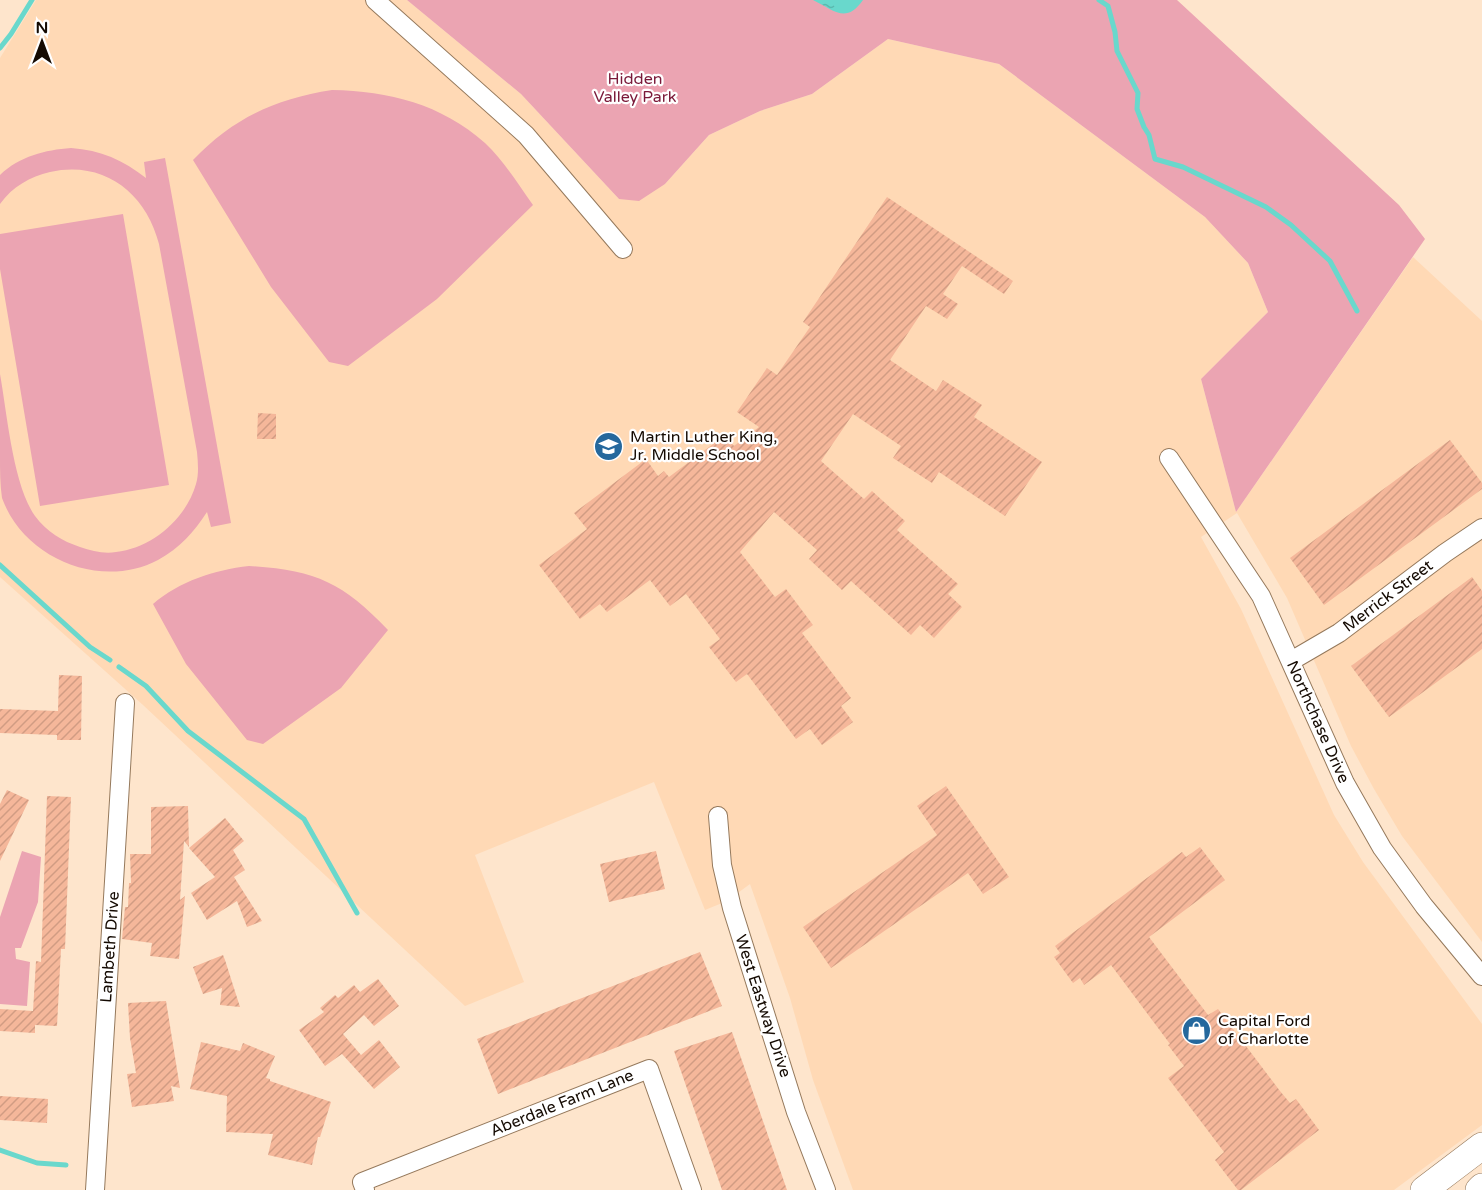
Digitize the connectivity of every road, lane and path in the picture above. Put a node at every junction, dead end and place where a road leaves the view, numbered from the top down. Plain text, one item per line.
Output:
1 (375, 0) edge
2 (623, 249) dead end
3 (1169, 458) dead end
4 (1482, 528) edge
5 (1291, 661) junction
6 (126, 703) dead end
7 (718, 816) dead end
8 (1482, 976) edge
9 (1482, 1146) edge
10 (95, 1188) edge
11 (365, 1190) edge
12 (692, 1190) edge
13 (826, 1190) edge
14 (1424, 1190) edge

1 - 2 street
3 - 5 street, Northchase Drive
4 - 5 street, Merrick Street
5 - 8 street, Northchase Drive
6 - 10 street, Lambeth Drive
7 - 13 street, West Eastway Drive
9 - 14 main road
11 - 12 street, Aberdale Farm Lane

